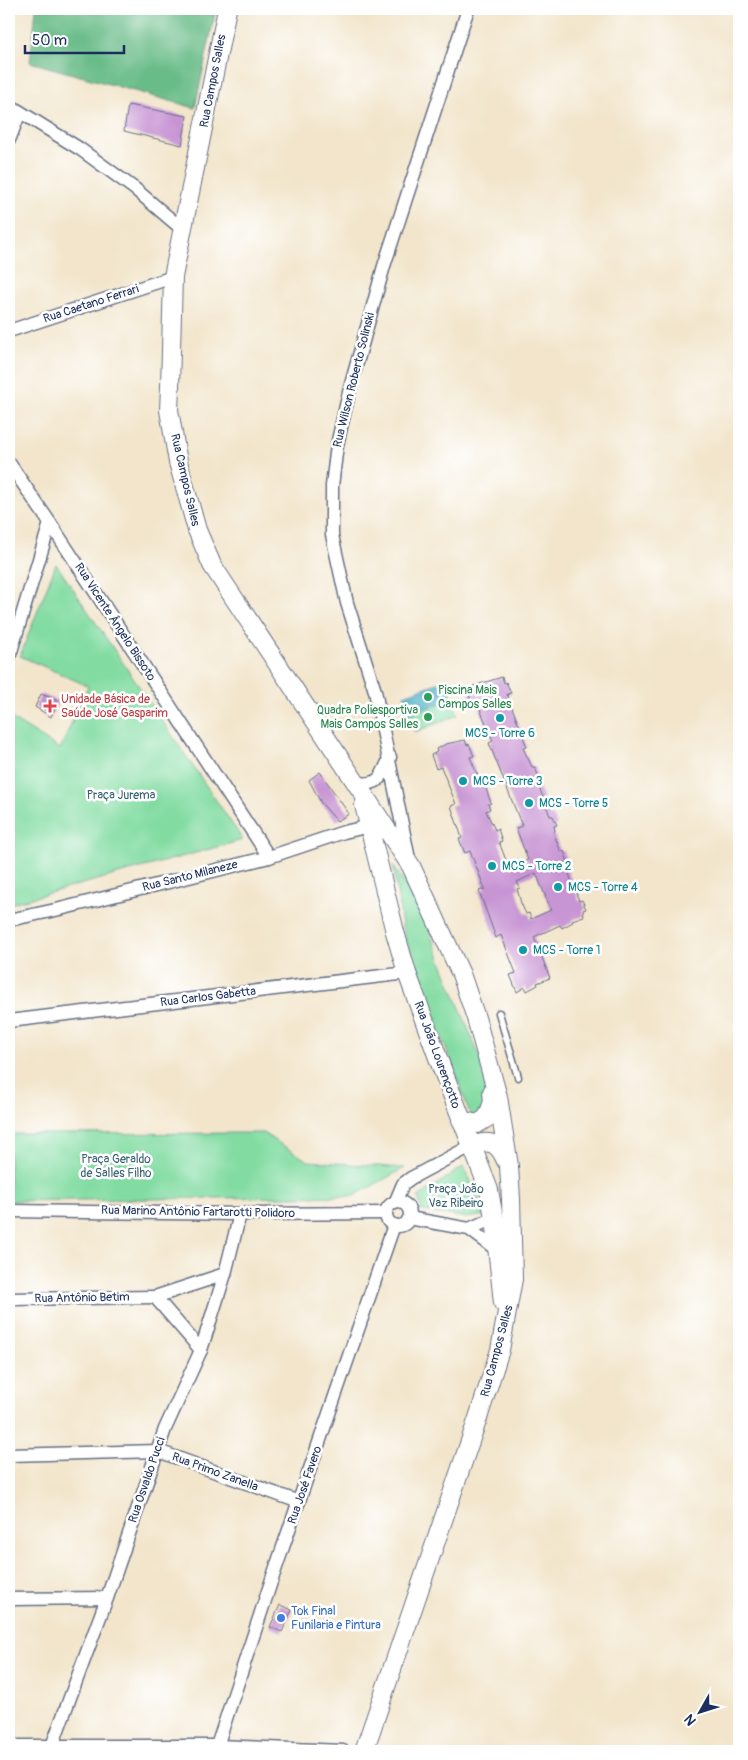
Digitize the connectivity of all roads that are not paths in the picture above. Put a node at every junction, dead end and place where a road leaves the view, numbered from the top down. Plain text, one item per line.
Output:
1 (227, 9) edge
2 (468, 9) edge
3 (14, 108) edge
4 (9, 140) edge
5 (182, 228) junction
6 (173, 277) junction
7 (9, 331) edge
8 (9, 463) edge
9 (50, 523) junction
10 (9, 658) edge
11 (390, 758) junction
12 (358, 786) junction
13 (370, 826) junction
14 (269, 857) junction
15 (411, 866) junction
16 (433, 913) junction
17 (9, 920) edge
18 (407, 972) junction
19 (499, 1013) dead end
20 (9, 1021) edge
21 (492, 1072) junction
22 (518, 1077) dead end
23 (461, 1120) junction
24 (471, 1146) junction
25 (509, 1166) junction
26 (512, 1199) junction
27 (395, 1202) junction
28 (9, 1210) edge
29 (386, 1213) junction
30 (240, 1214) junction
31 (409, 1218) junction
32 (494, 1218) junction
33 (394, 1225) junction
34 (469, 1229) junction
35 (497, 1250) junction
36 (225, 1274) junction
37 (155, 1297) junction
38 (9, 1299) edge
39 (505, 1320) junction
40 (201, 1350) junction
41 (158, 1452) junction
42 (9, 1455) edge
43 (299, 1502) junction
44 (107, 1598) junction
45 (9, 1599) edge
46 (9, 1746) edge
47 (52, 1746) junction
48 (217, 1746) junction
49 (343, 1751) edge
50 (364, 1751) edge

1 - 5 main road, Rua Campos Salles
2 - 11 street, Rua Wilson Roberto Solinski
3 - 4 street
3 - 5 street
5 - 6 main road, Rua Campos Salles
6 - 7 street, Rua Caetano Ferrari
6 - 12 main road, Rua Campos Salles
8 - 9 street, Rua Vicente Ângelo Bissoto
9 - 10 street
9 - 14 street, Rua Vicente Ângelo Bissoto
11 - 12 street
11 - 15 street, Rua Wilson Roberto Solinski
12 - 13 main road, Rua João Lourençotto
12 - 15 main road, Rua Campos Salles
13 - 14 street, Rua Santo Milaneze
13 - 16 main road, Rua Campos Salles
13 - 18 main road, Rua João Lourençotto
14 - 17 street, Rua Santo Milaneze
15 - 16 main road, Rua Campos Salles
16 - 21 main road, Rua Campos Salles
18 - 20 street, Rua Carlos Gabetta
18 - 23 main road, Rua João Lourençotto
19 - 22 lane
21 - 23 main road
21 - 25 main road, Rua Campos Salles
23 - 24 main road, Rua João Lourençotto
24 - 25 main road
24 - 27 street
24 - 32 main road, Rua João Lourençotto
25 - 26 main road, Rua Campos Salles
26 - 32 main road
26 - 39 main road, Rua Campos Salles
27 - 29 street
27 - 31 street
28 - 30 street, Rua Marino Antônio Fartarotti Polidoro
29 - 30 street, Rua Marino Antônio Fartarotti Polidoro
29 - 33 street
30 - 36 street, Rua Osvaldo Pucci
31 - 33 street
31 - 34 street
32 - 34 street
32 - 35 main road, Rua João Lourençotto
33 - 43 street, Rua José Favero
34 - 35 street
35 - 39 main road, Rua João Lourençotto
36 - 37 street, Rua Antônio Betim
36 - 40 street, Rua Osvaldo Pucci
37 - 38 street, Rua Antônio Betim
37 - 40 street
39 - 50 main road, Rua Campos Salles
40 - 41 street, Rua Osvaldo Pucci
41 - 42 street, Rua Primo Zanella
41 - 43 street, Rua Primo Zanella
41 - 44 street, Rua Osvaldo Pucci
43 - 48 street, Rua José Favero
44 - 45 street
44 - 47 street, Rua Osvaldo Pucci
46 - 47 street
47 - 48 street
48 - 49 street

